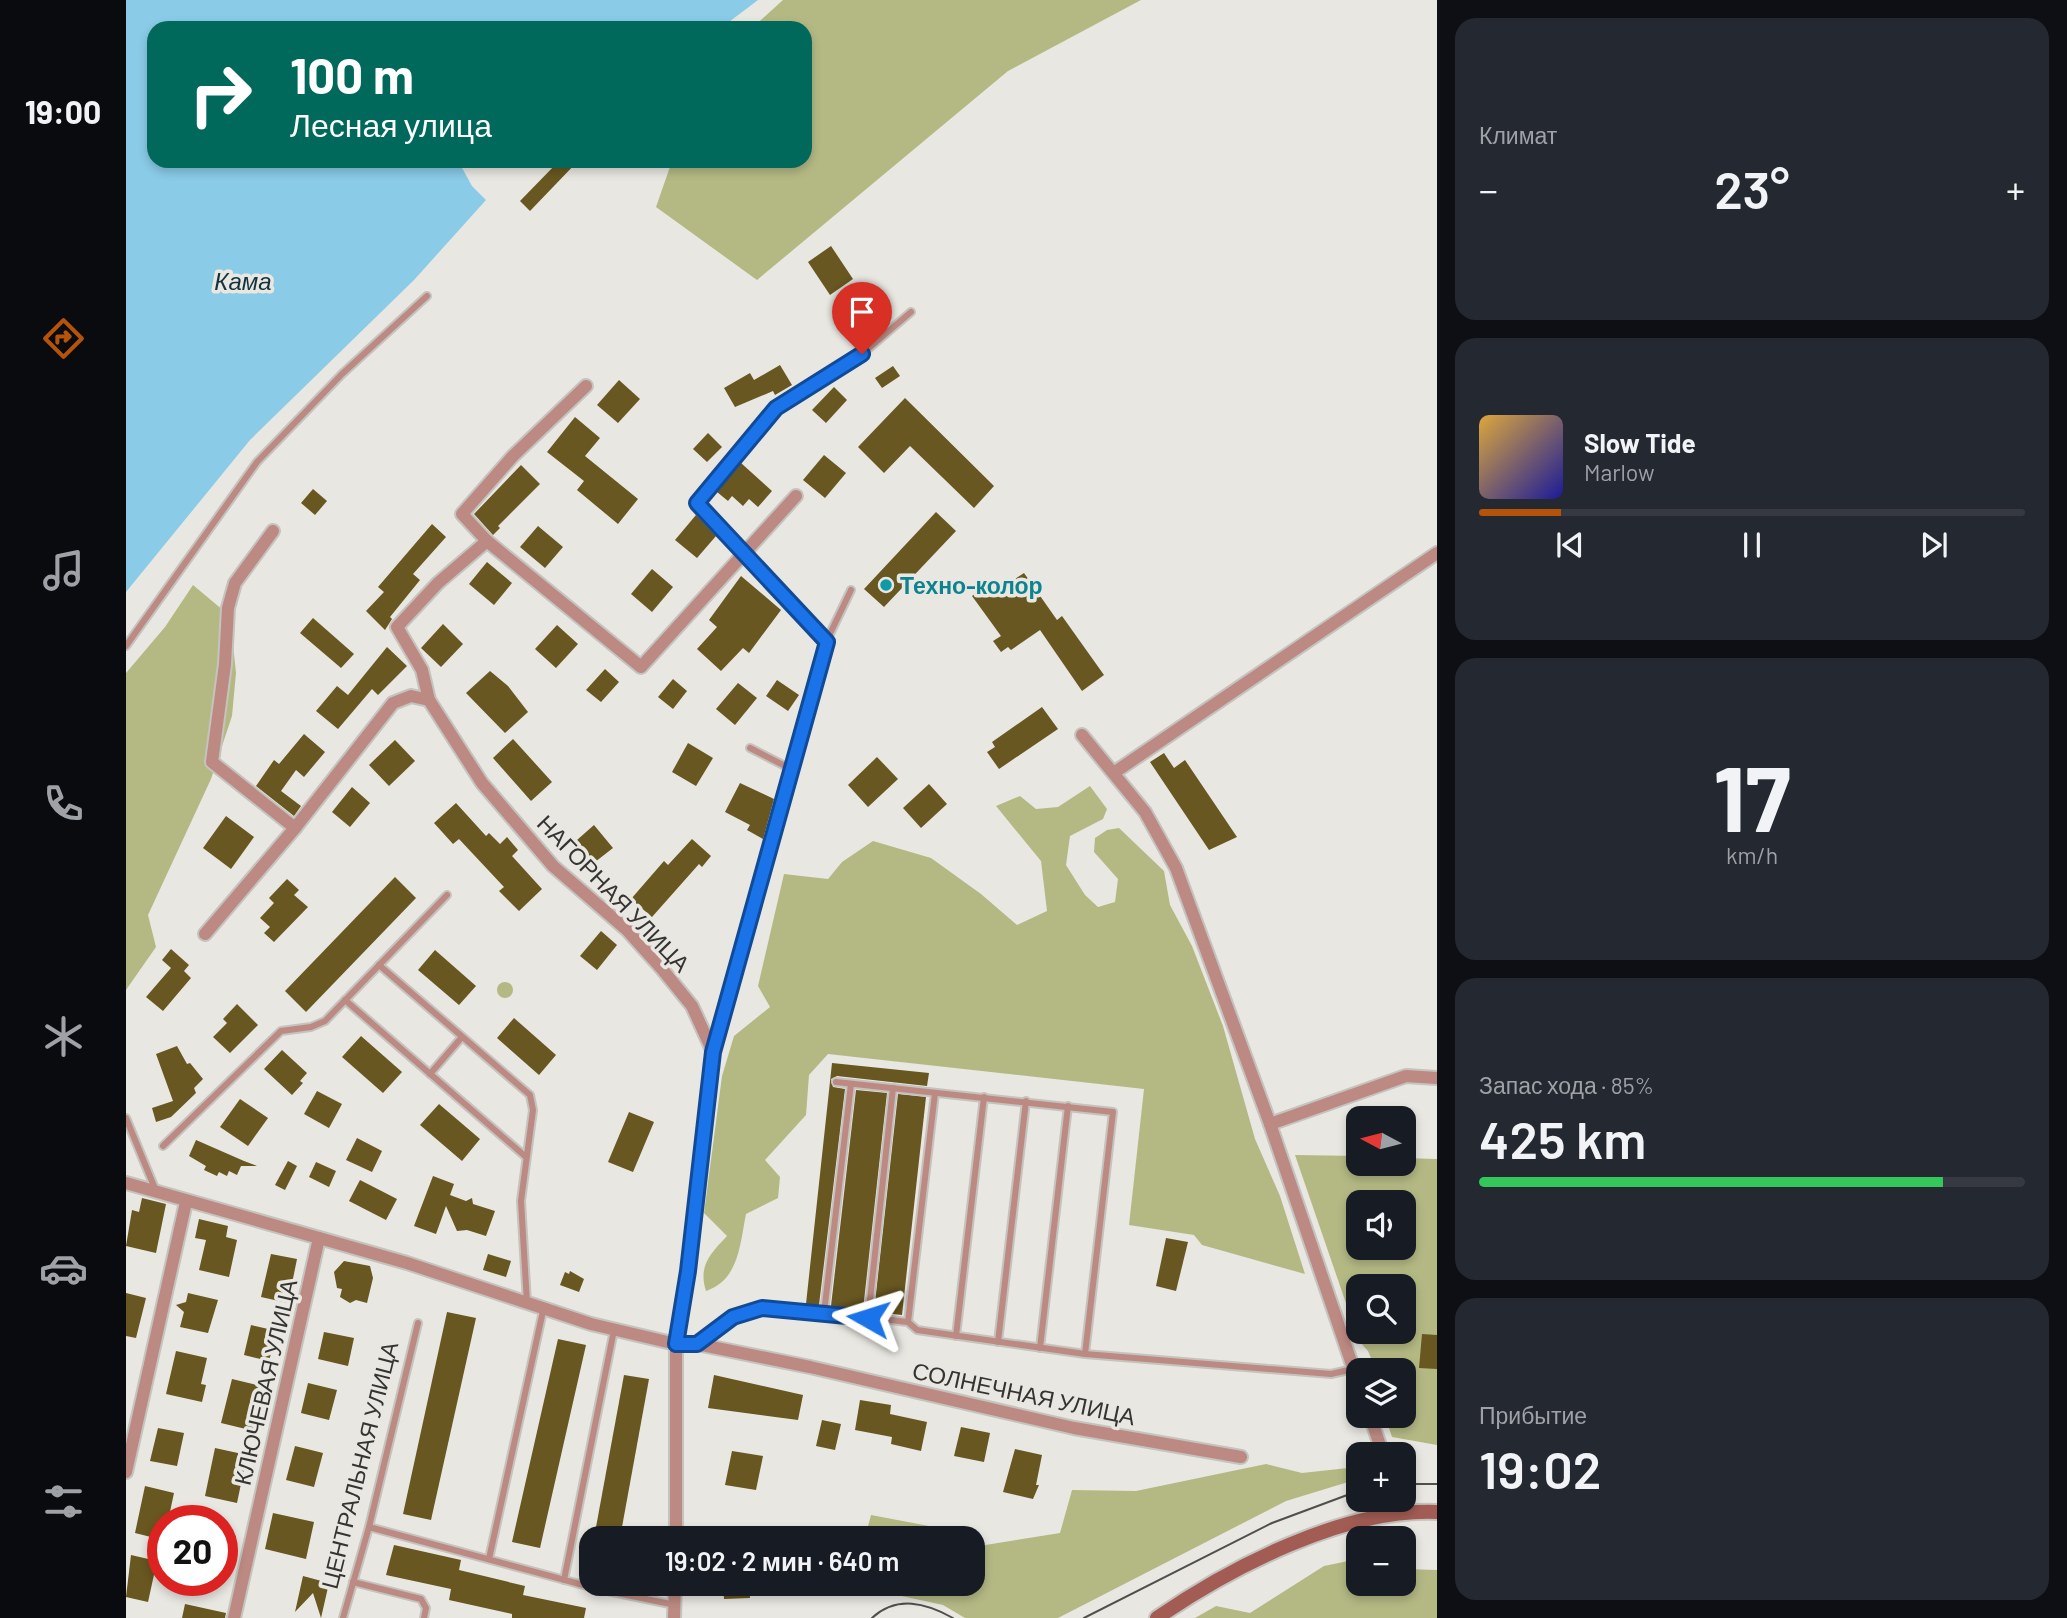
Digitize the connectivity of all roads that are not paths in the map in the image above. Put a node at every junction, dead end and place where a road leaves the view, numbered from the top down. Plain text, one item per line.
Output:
1 (427, 296) dead end
2 (911, 312) dead end
3 (862, 354) joint
4 (586, 386) dead end
5 (796, 496) dead end
6 (273, 531) dead end
7 (487, 541) junction
8 (1437, 553) edge
9 (746, 554) junction
10 (850, 590) dead end
11 (827, 642) junction
12 (126, 646) edge
13 (429, 700) junction
14 (1082, 735) dead end
15 (750, 748) dead end
16 (791, 769) junction
17 (1115, 772) junction
18 (295, 828) junction
19 (447, 895) dead end
20 (205, 934) dead end
21 (379, 965) junction
22 (345, 1000) junction
23 (462, 1037) junction
24 (713, 1052) junction
25 (430, 1074) junction
26 (1437, 1078) edge
27 (836, 1082) dead end
28 (851, 1084) junction
29 (893, 1088) junction
30 (934, 1093) junction
31 (984, 1097) junction
32 (1026, 1101) junction
33 (1068, 1106) junction
34 (126, 1118) edge
35 (1270, 1124) junction
36 (163, 1146) dead end
37 (526, 1157) junction
38 (126, 1183) edge
39 (156, 1191) junction
40 (186, 1202) junction
41 (319, 1238) junction
42 (527, 1304) junction
43 (543, 1311) junction
44 (824, 1313) junction
45 (868, 1318) junction
46 (908, 1322) junction
47 (418, 1323) dead end
48 (614, 1330) junction
49 (956, 1336) junction
50 (998, 1342) junction
51 (676, 1344) junction
52 (697, 1344) junction
53 (1040, 1348) junction
54 (1085, 1354) junction
55 (1349, 1358) edge
56 (1346, 1371) edge
57 (1241, 1457) dead end
58 (126, 1472) edge
59 (1416, 1509) edge
60 (1383, 1512) edge
61 (1437, 1512) edge
62 (676, 1526) edge
63 (369, 1527) junction
64 (489, 1559) junction
65 (564, 1580) junction
66 (352, 1582) junction
67 (674, 1612) edge
68 (234, 1618) edge
69 (343, 1618) edge
70 (424, 1618) edge
71 (1157, 1618) edge

1 - 12 lane
2 - 3 lane
3 - 9 street
4 - 7 street
5 - 9 street
6 - 18 street
7 - 9 street
7 - 13 street, НАГОРНАЯ УЛИЦА
8 - 17 street
9 - 11 street
10 - 11 lane
11 - 16 street
13 - 18 street
13 - 24 street, НАГОРНАЯ УЛИЦА
14 - 17 street
15 - 16 lane
16 - 24 street
17 - 35 street
18 - 20 street
19 - 21 lane
21 - 22 lane
21 - 23 lane
22 - 25 lane
22 - 36 lane
23 - 25 lane
23 - 37 lane
24 - 51 street
25 - 37 lane
26 - 35 street
27 - 28 lane
28 - 29 lane
28 - 44 lane
29 - 30 lane
29 - 45 lane
30 - 31 lane
30 - 46 lane
31 - 32 lane
31 - 49 lane
32 - 33 lane
32 - 50 lane
33 - 53 lane
33 - 54 lane
34 - 39 lane
35 - 55 street
37 - 42 lane
38 - 39 street
39 - 40 street
40 - 41 street
40 - 58 street
41 - 42 street
41 - 68 street, КЛЮЧЕВАЯ УЛИЦА
42 - 43 street
43 - 48 street, СОЛНЕЧНАЯ УЛИЦА
43 - 64 lane
44 - 45 lane
44 - 52 lane
45 - 46 lane
46 - 49 lane
47 - 63 lane, ЦЕНТРАЛЬНАЯ УЛИЦА
48 - 51 street, СОЛНЕЧНАЯ УЛИЦА
48 - 65 lane
49 - 50 lane
50 - 53 lane
51 - 52 street, СОЛНЕЧНАЯ УЛИЦА
51 - 62 street
52 - 57 street, СОЛНЕЧНАЯ УЛИЦА
53 - 54 lane
54 - 56 lane
59 - 61 street
60 - 71 street
63 - 64 lane
63 - 66 lane, ЦЕНТРАЛЬНАЯ УЛИЦА
64 - 65 lane
65 - 67 lane
66 - 69 lane, ЦЕНТРАЛЬНАЯ УЛИЦА
66 - 70 lane

